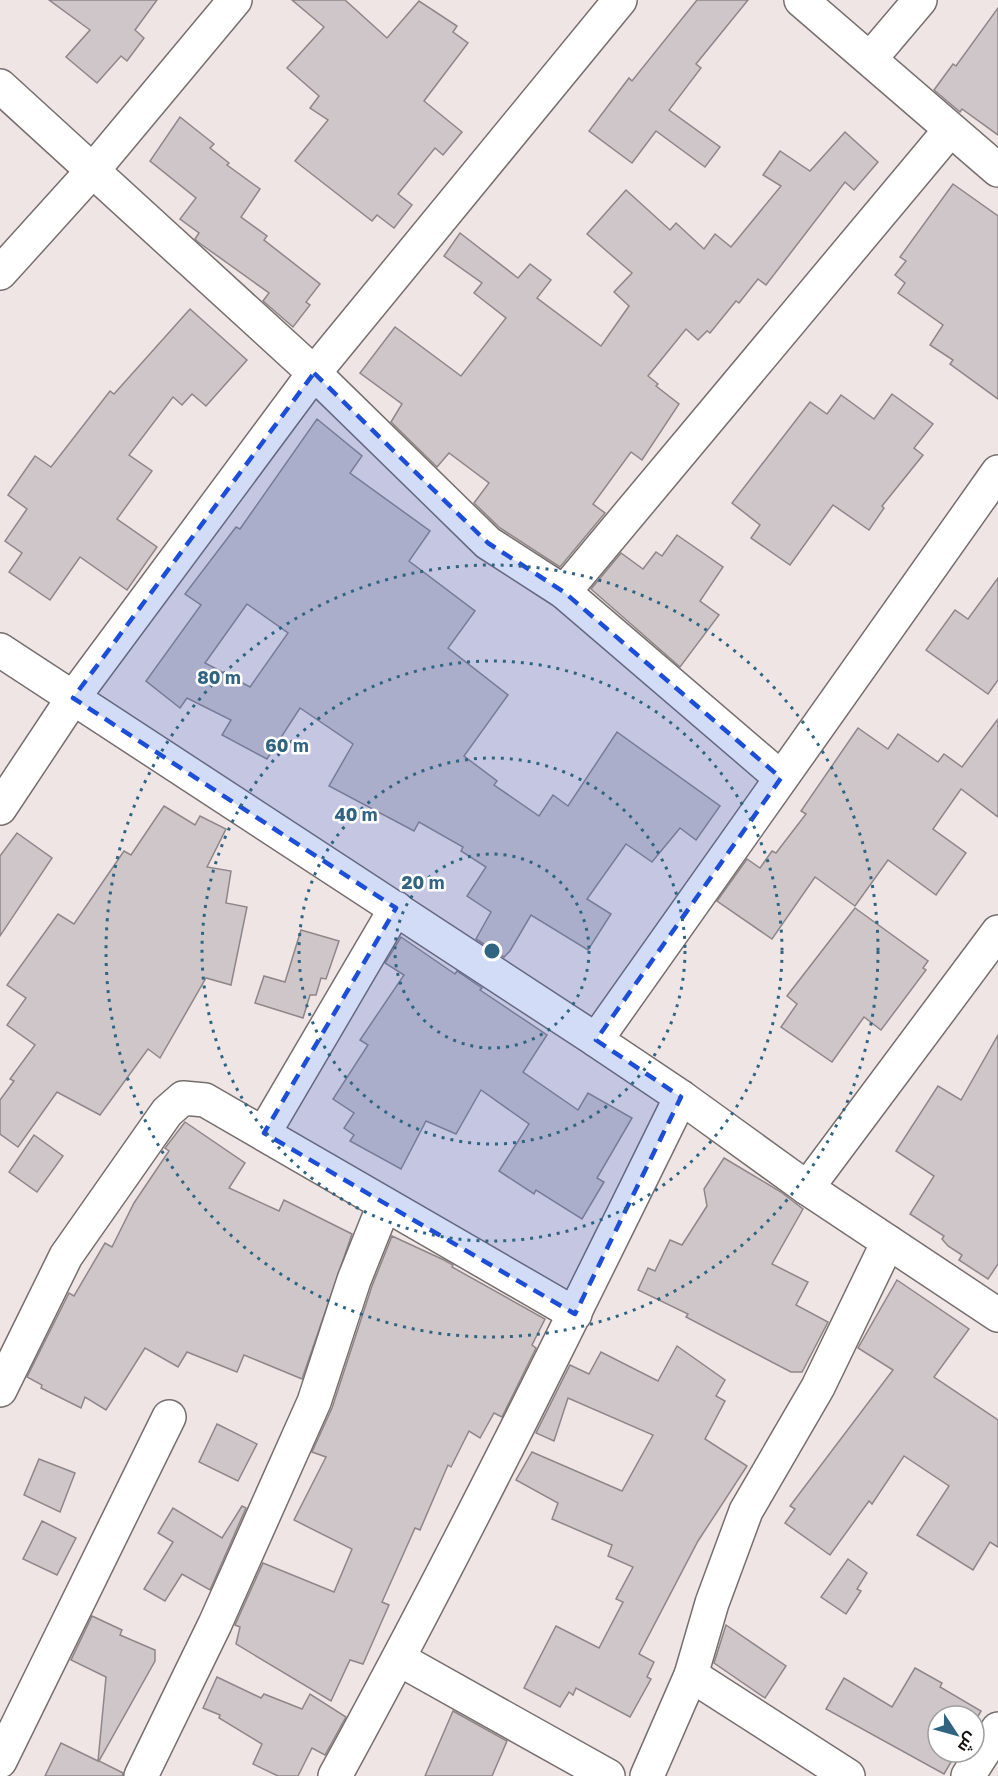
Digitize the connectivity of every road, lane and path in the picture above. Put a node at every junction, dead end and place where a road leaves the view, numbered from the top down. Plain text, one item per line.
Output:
1 (235, 0) edge
2 (620, 0) edge
3 (801, 0) edge
4 (920, 0) edge
5 (870, 59) junction
6 (0, 86) edge
7 (950, 130) junction
8 (94, 169) junction
9 (998, 170) edge
10 (0, 273) edge
11 (314, 373) junction
12 (998, 472) edge
13 (564, 592) junction
14 (0, 650) edge
15 (74, 698) junction
16 (781, 778) junction
17 (0, 808) edge
18 (396, 908) junction
19 (998, 932) edge
20 (596, 1040) junction
21 (681, 1097) junction
22 (264, 1133) junction
23 (807, 1188) junction
24 (384, 1204) junction
25 (888, 1242) junction
26 (575, 1314) junction
27 (998, 1315) edge
28 (0, 1390) edge
29 (169, 1417) dead end
30 (399, 1659) junction
31 (691, 1675) junction
32 (998, 1729) edge
33 (0, 1761) edge
34 (141, 1776) edge
35 (335, 1776) edge
36 (608, 1776) edge
37 (647, 1776) edge
38 (848, 1776) edge
39 (968, 1776) edge

1 - 8 street
2 - 11 street
3 - 5 street
4 - 5 street
5 - 7 street
6 - 8 street
7 - 9 street
7 - 13 street
8 - 10 street
8 - 11 street
11 - 13 street
11 - 15 street
12 - 16 street
13 - 16 street
14 - 15 street
15 - 17 street
15 - 18 street
16 - 20 street
18 - 20 street
18 - 22 street
19 - 23 street
20 - 21 street
21 - 23 street
21 - 26 street
22 - 24 street
22 - 28 street
23 - 25 street
24 - 26 street
24 - 34 street
25 - 27 street
25 - 31 street
26 - 30 street
29 - 33 street
30 - 35 street
30 - 36 street
31 - 37 street
31 - 38 street
32 - 39 street

